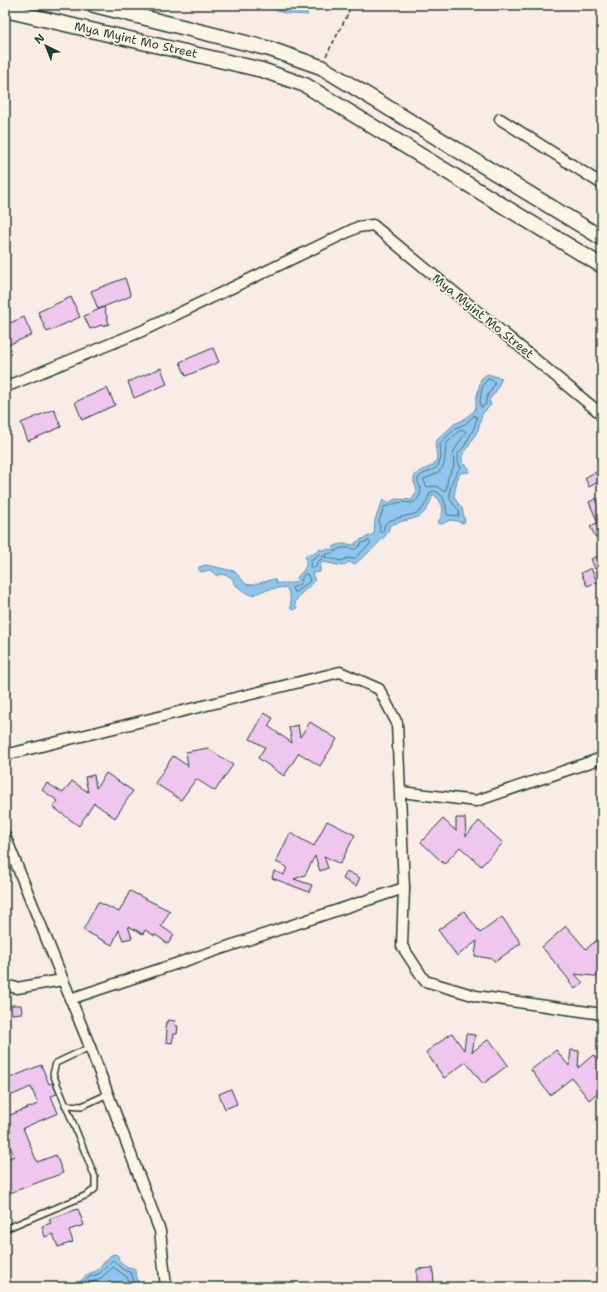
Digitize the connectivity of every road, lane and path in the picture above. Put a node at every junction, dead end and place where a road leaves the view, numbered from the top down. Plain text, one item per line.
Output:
1 (94, 5) edge
2 (350, 5) edge
3 (5, 10) edge
4 (321, 67) junction
5 (500, 119) dead end
6 (602, 184) edge
7 (602, 238) edge
8 (602, 266) edge
9 (5, 386) edge
10 (602, 416) edge
11 (5, 755) edge
12 (602, 758) edge
13 (401, 792) junction
14 (5, 836) edge
15 (404, 888) junction
16 (62, 980) junction
17 (5, 985) edge
18 (70, 999) junction
19 (602, 1014) edge
20 (90, 1047) junction
21 (108, 1094) junction
22 (66, 1105) junction
23 (5, 1229) edge
24 (166, 1287) edge

1 - 4 main road
2 - 4 path
3 - 8 main road, Mya Myint Mo Street
4 - 7 main road
5 - 6 street
9 - 10 street, Mya Myint Mo Street
11 - 13 street
12 - 13 street
13 - 15 street
14 - 16 street
15 - 18 street
15 - 19 street
16 - 17 street
16 - 18 street
18 - 20 street
20 - 21 street
20 - 22 lane
21 - 22 lane
21 - 24 street
22 - 23 lane

